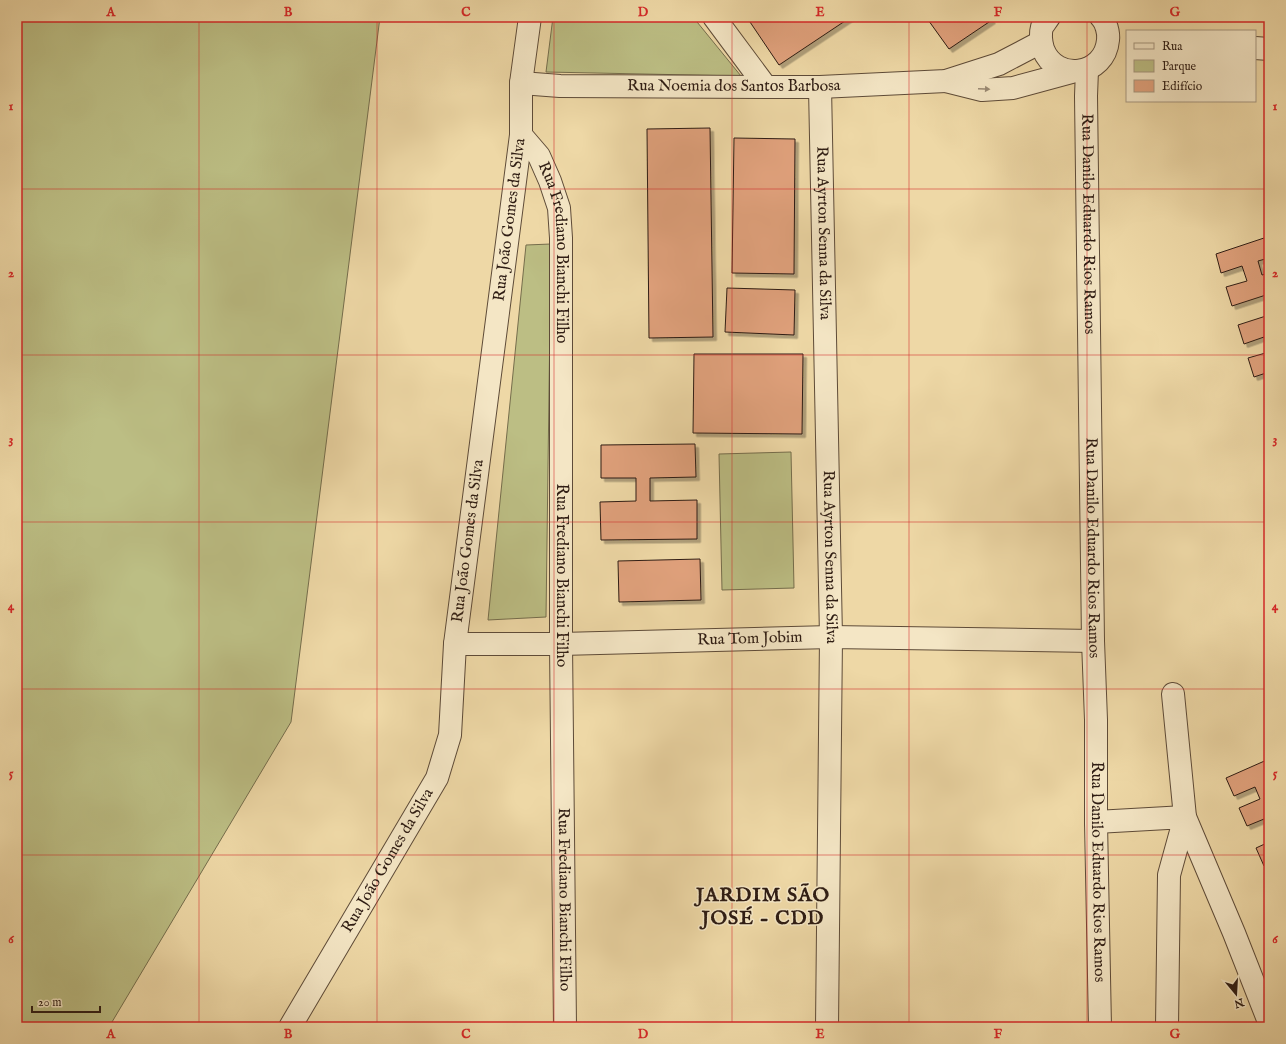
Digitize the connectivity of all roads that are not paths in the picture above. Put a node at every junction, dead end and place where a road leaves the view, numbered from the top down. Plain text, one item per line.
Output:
1 (530, 17) edge
2 (714, 17) edge
3 (1049, 17) edge
4 (1109, 25) edge
5 (1041, 42) junction
6 (1256, 48) edge
7 (1269, 49) edge
8 (1079, 71) junction
9 (946, 81) junction
10 (521, 83) junction
11 (766, 87) junction
12 (820, 87) junction
13 (521, 135) junction
14 (831, 637) junction
15 (1093, 641) junction
16 (455, 644) junction
17 (561, 644) junction
18 (1173, 694) dead end
19 (1185, 817) junction
20 (1096, 822) junction
21 (1269, 1022) edge
22 (290, 1027) edge
23 (565, 1027) edge
24 (827, 1027) edge
25 (1100, 1027) edge
26 (1168, 1027) edge

1 - 10 street, Rua João Gomes da Silva
2 - 11 street
3 - 5 street
4 - 8 street
5 - 8 street
5 - 9 street, Rua Noemia dos Santos Barbosa
6 - 7 street
9 -> 8 street, Rua Noemia dos Santos Barbosa
8 - 15 street, Rua Danilo Eduardo Rios Ramos
9 - 12 street, Rua Noemia dos Santos Barbosa
10 - 11 street, Rua Noemia dos Santos Barbosa
10 - 13 street, Rua João Gomes da Silva
11 - 12 street, Rua Noemia dos Santos Barbosa
12 - 14 street, Rua Ayrton Senna da Silva
13 - 16 street, Rua João Gomes da Silva
13 - 17 street, Rua Frediano Bianchi Filho
14 - 15 street, Rua Tom Jobim
14 - 17 street, Rua Tom Jobim
14 - 24 street, Rua Ayrton Senna da Silva
15 - 20 street, Rua Danilo Eduardo Rios Ramos
16 - 17 street, Rua Tom Jobim
16 - 22 street, Rua João Gomes da Silva
17 - 23 street, Rua Frediano Bianchi Filho
18 - 19 street
19 - 20 street
19 - 21 street
19 - 26 street
20 - 25 street, Rua Danilo Eduardo Rios Ramos

